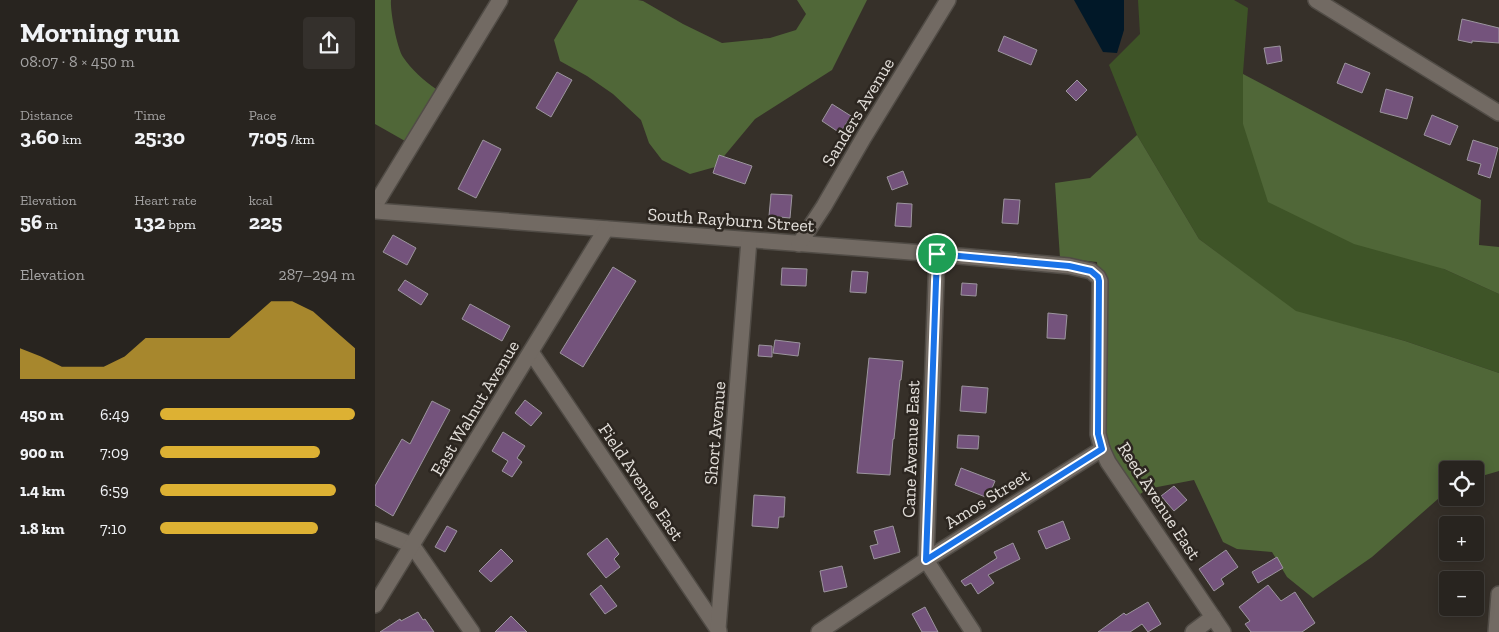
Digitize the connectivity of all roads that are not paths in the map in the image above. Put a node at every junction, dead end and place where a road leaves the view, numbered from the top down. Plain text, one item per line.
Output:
1 (499, 0) edge
2 (948, 0) edge
3 (1316, 0) edge
4 (1499, 113) edge
5 (375, 205) edge
6 (375, 211) edge
7 (606, 230) junction
8 (749, 240) junction
9 (799, 244) junction
10 (937, 254) junction
11 (1083, 269) joint
12 (531, 352) junction
13 (1102, 449) junction
14 (375, 530) edge
15 (412, 545) junction
16 (926, 560) junction
17 (1499, 594) edge
18 (375, 605) edge
19 (1213, 617) junction
20 (719, 630) edge
21 (472, 632) edge
22 (819, 632) edge
23 (973, 632) edge
24 (1193, 632) edge
25 (1223, 632) edge
26 (1496, 632) edge

1 - 5 street
2 - 9 street, Sanders Avenue
3 - 4 street
6 - 7 street, South Rayburn Street
7 - 8 street, South Rayburn Street
7 - 12 street, East Walnut Avenue
8 - 9 street, South Rayburn Street
8 - 20 street, Short Avenue
9 - 10 street, South Rayburn Street
10 - 11 street, South Rayburn Street
10 - 16 street, Cane Avenue East
11 - 13 street, Reed Avenue East
12 - 15 street, East Walnut Avenue
12 - 20 street, Field Avenue East
13 - 16 street, Amos Street
13 - 19 street, Reed Avenue East
14 - 15 street
15 - 18 street, East Walnut Avenue
15 - 21 street
16 - 22 street, Amos Street
16 - 23 street
17 - 26 street
19 - 24 street
19 - 25 street, Reed Avenue East

